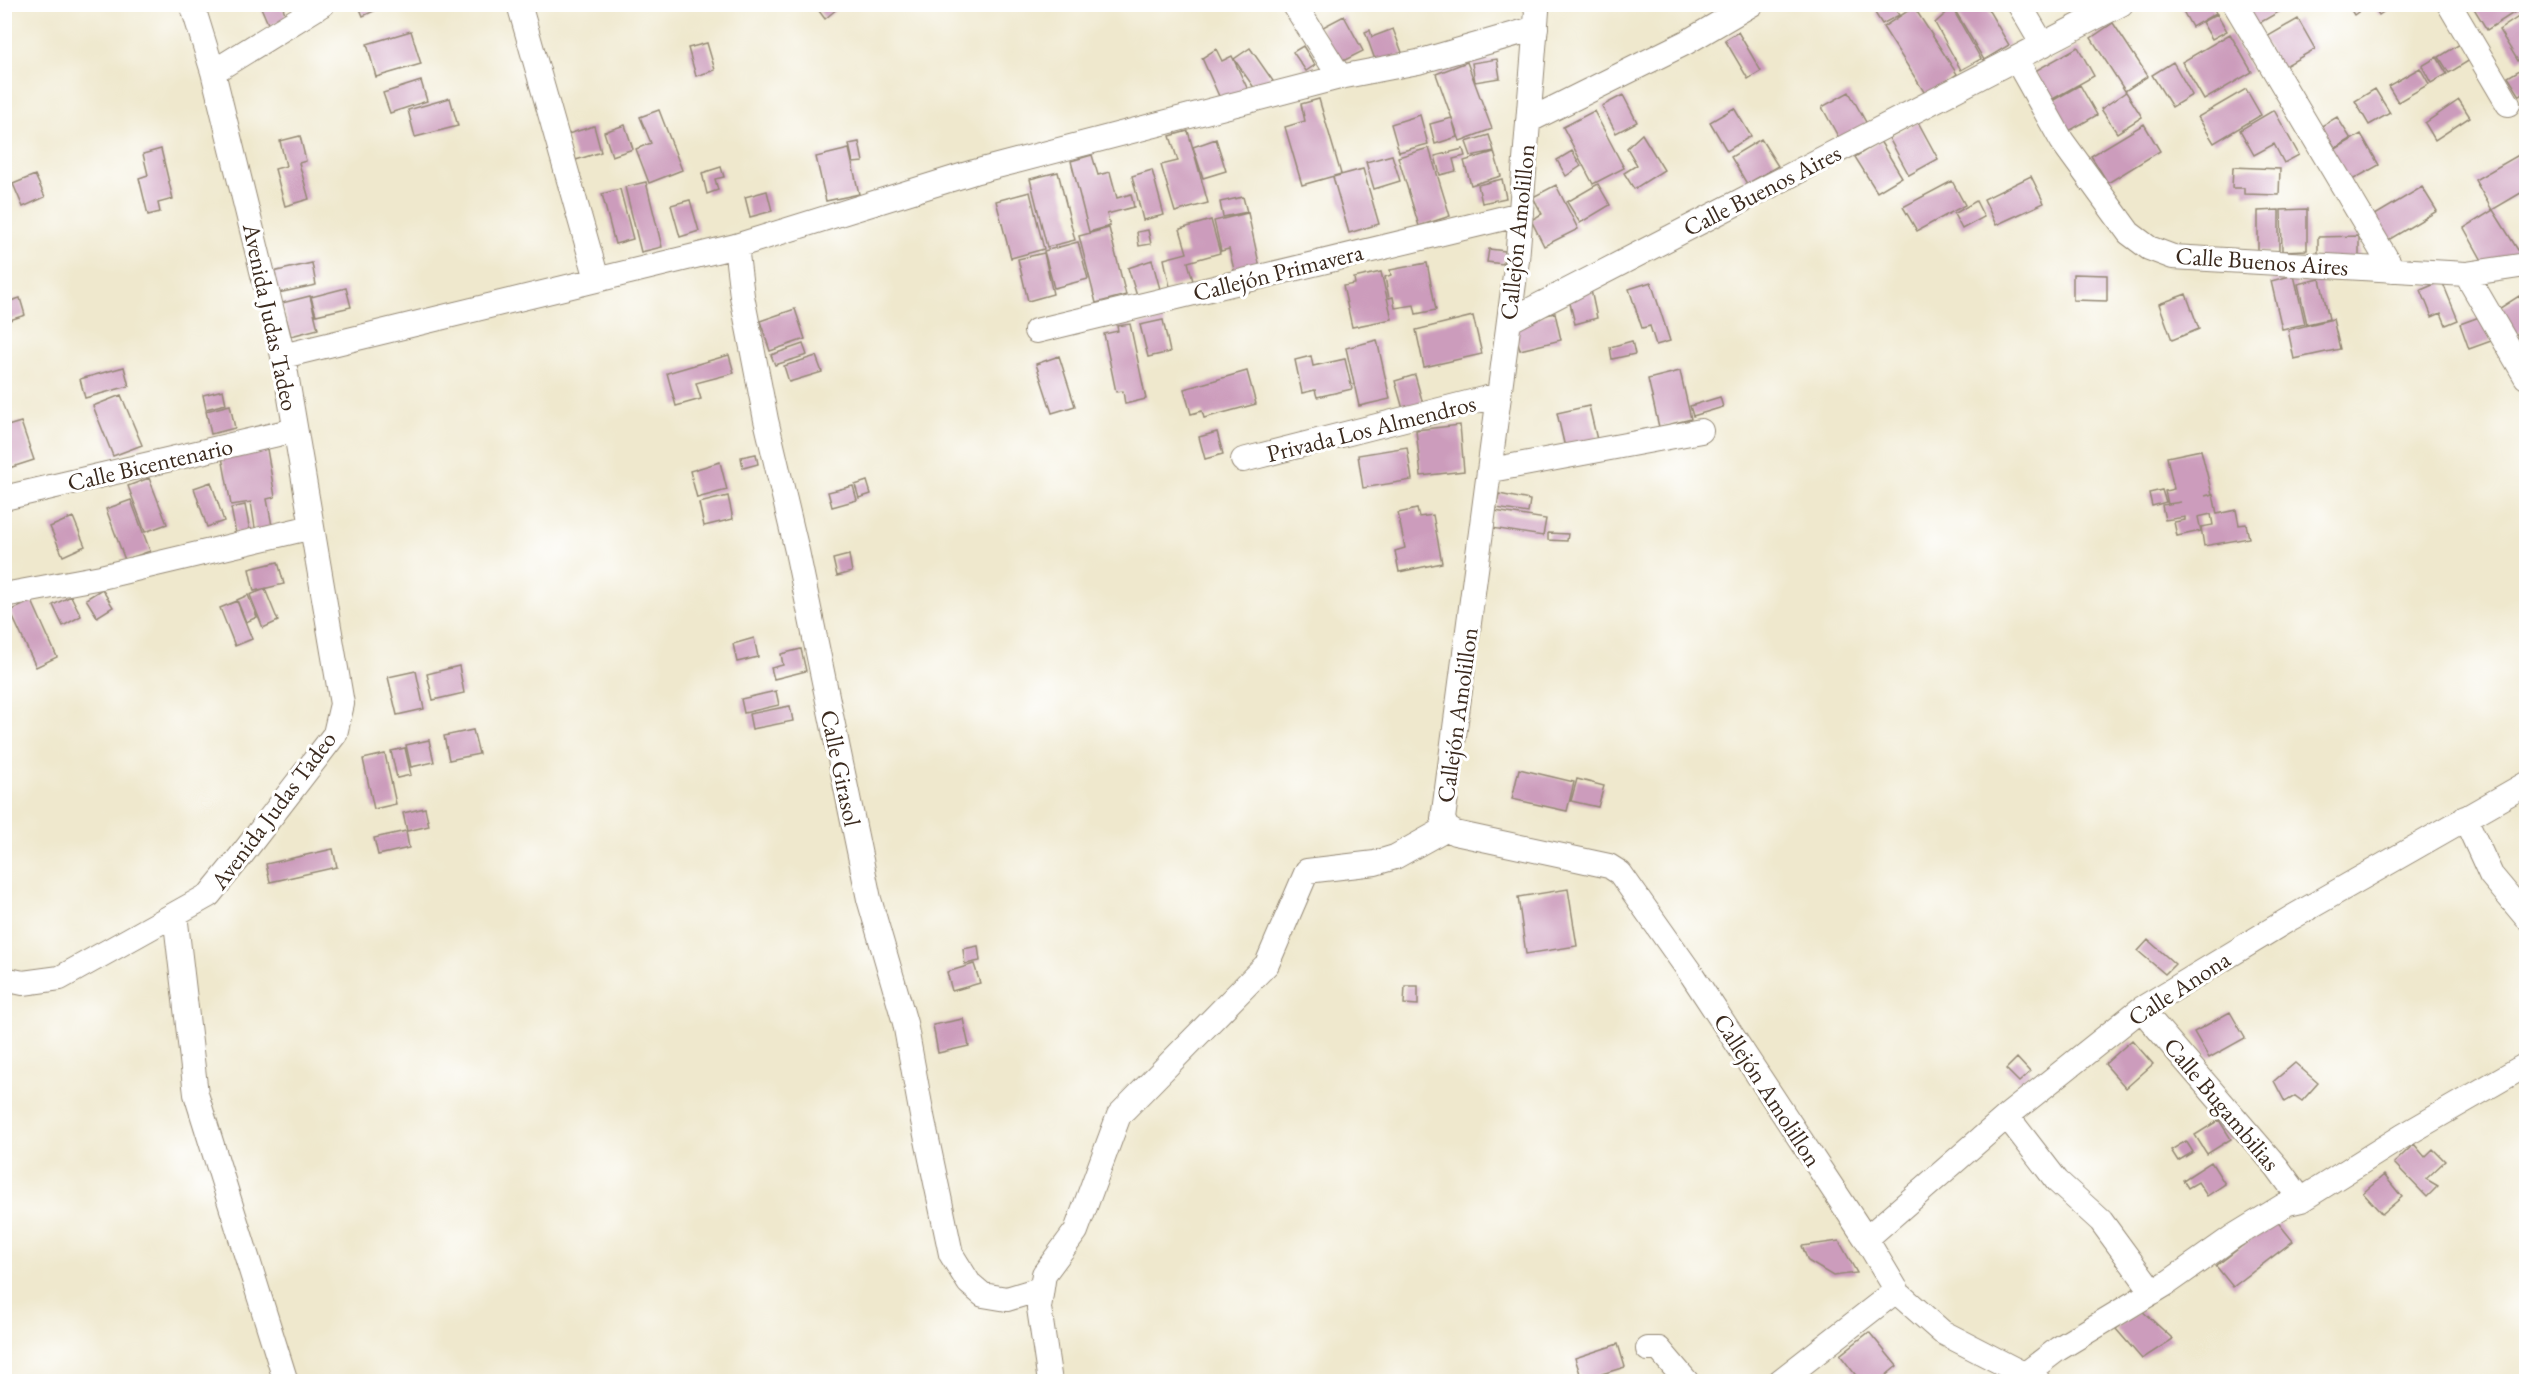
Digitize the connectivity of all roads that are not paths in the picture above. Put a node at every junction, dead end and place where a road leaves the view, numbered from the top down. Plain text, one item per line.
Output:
1 (192, 4) edge
2 (323, 4) edge
3 (519, 4) edge
4 (1294, 4) edge
5 (1752, 4) edge
6 (2019, 4) edge
7 (2121, 4) edge
8 (2235, 4) edge
9 (2449, 4) edge
10 (1535, 16) edge
11 (2043, 45) junction
12 (2016, 59) junction
13 (213, 72) junction
14 (1340, 77) junction
15 (2508, 104) dead end
16 (1528, 121) junction
17 (1521, 214) junction
18 (736, 246) junction
19 (2526, 265) edge
20 (2393, 270) junction
21 (2466, 274) junction
22 (597, 279) junction
23 (1509, 321) junction
24 (1036, 331) dead end
25 (283, 356) junction
26 (2526, 377) edge
27 (1499, 395) junction
28 (295, 429) junction
29 (1701, 431) dead end
30 (1243, 460) dead end
31 (1491, 470) junction
32 (4, 498) edge
33 (312, 527) junction
34 (4, 595) edge
35 (2526, 784) edge
36 (2465, 818) junction
37 (1447, 828) junction
38 (175, 914) junction
39 (2526, 917) edge
40 (4, 979) edge
41 (2141, 1009) junction
42 (2526, 1065) edge
43 (2007, 1116) junction
44 (2301, 1200) junction
45 (1866, 1239) junction
46 (1040, 1289) junction
47 (1897, 1290) junction
48 (2152, 1292) junction
49 (1648, 1349) dead end
50 (2032, 1378) edge
51 (286, 1382) edge
52 (1050, 1382) edge
53 (1688, 1382) edge
54 (1779, 1382) edge

1 - 13 street, Avenida Judas Tadeo
2 - 13 street
3 - 22 street
4 - 14 street
5 - 16 street
6 - 11 street
7 - 11 street, Calle Buenos Aires
8 - 20 street, Calle Buenos Aires
9 - 15 street
10 - 14 street
10 - 16 street, Callejón Amolillon
11 - 12 street, Calle Buenos Aires
12 - 20 street, Calle Buenos Aires
12 - 23 street, Calle Buenos Aires
13 - 25 street, Avenida Judas Tadeo
14 - 18 street
16 - 17 street, Callejón Amolillon
17 - 23 street, Callejón Amolillon
17 - 24 street, Callejón Primavera
18 - 22 street
18 - 46 street, Calle Girasol
19 - 21 street, Calle Buenos Aires
20 - 21 street, Calle Buenos Aires
21 - 26 street
22 - 25 street
23 - 27 street, Callejón Amolillon
25 - 28 street, Avenida Judas Tadeo
27 - 30 street, Privada Los Almendros
27 - 31 street, Callejón Amolillon
28 - 32 street, Calle Bicentenario
28 - 33 street, Avenida Judas Tadeo
29 - 31 street
31 - 37 street, Callejón Amolillon
33 - 34 street
33 - 38 street, Avenida Judas Tadeo
35 - 36 street, Calle Anona
36 - 39 street
36 - 41 street, Calle Anona
37 - 45 street, Callejón Amolillon
37 - 46 street
38 - 40 street, Avenida Judas Tadeo
38 - 51 street
41 - 43 street, Calle Anona
41 - 44 street, Calle Bugambilias
42 - 44 street
43 - 45 street, Calle Anona
43 - 48 street
44 - 48 street
45 - 47 street, Callejón Amolillon
46 - 52 street
47 - 50 street, Callejón Amolillon
47 - 54 street
48 - 50 street
49 - 53 street

